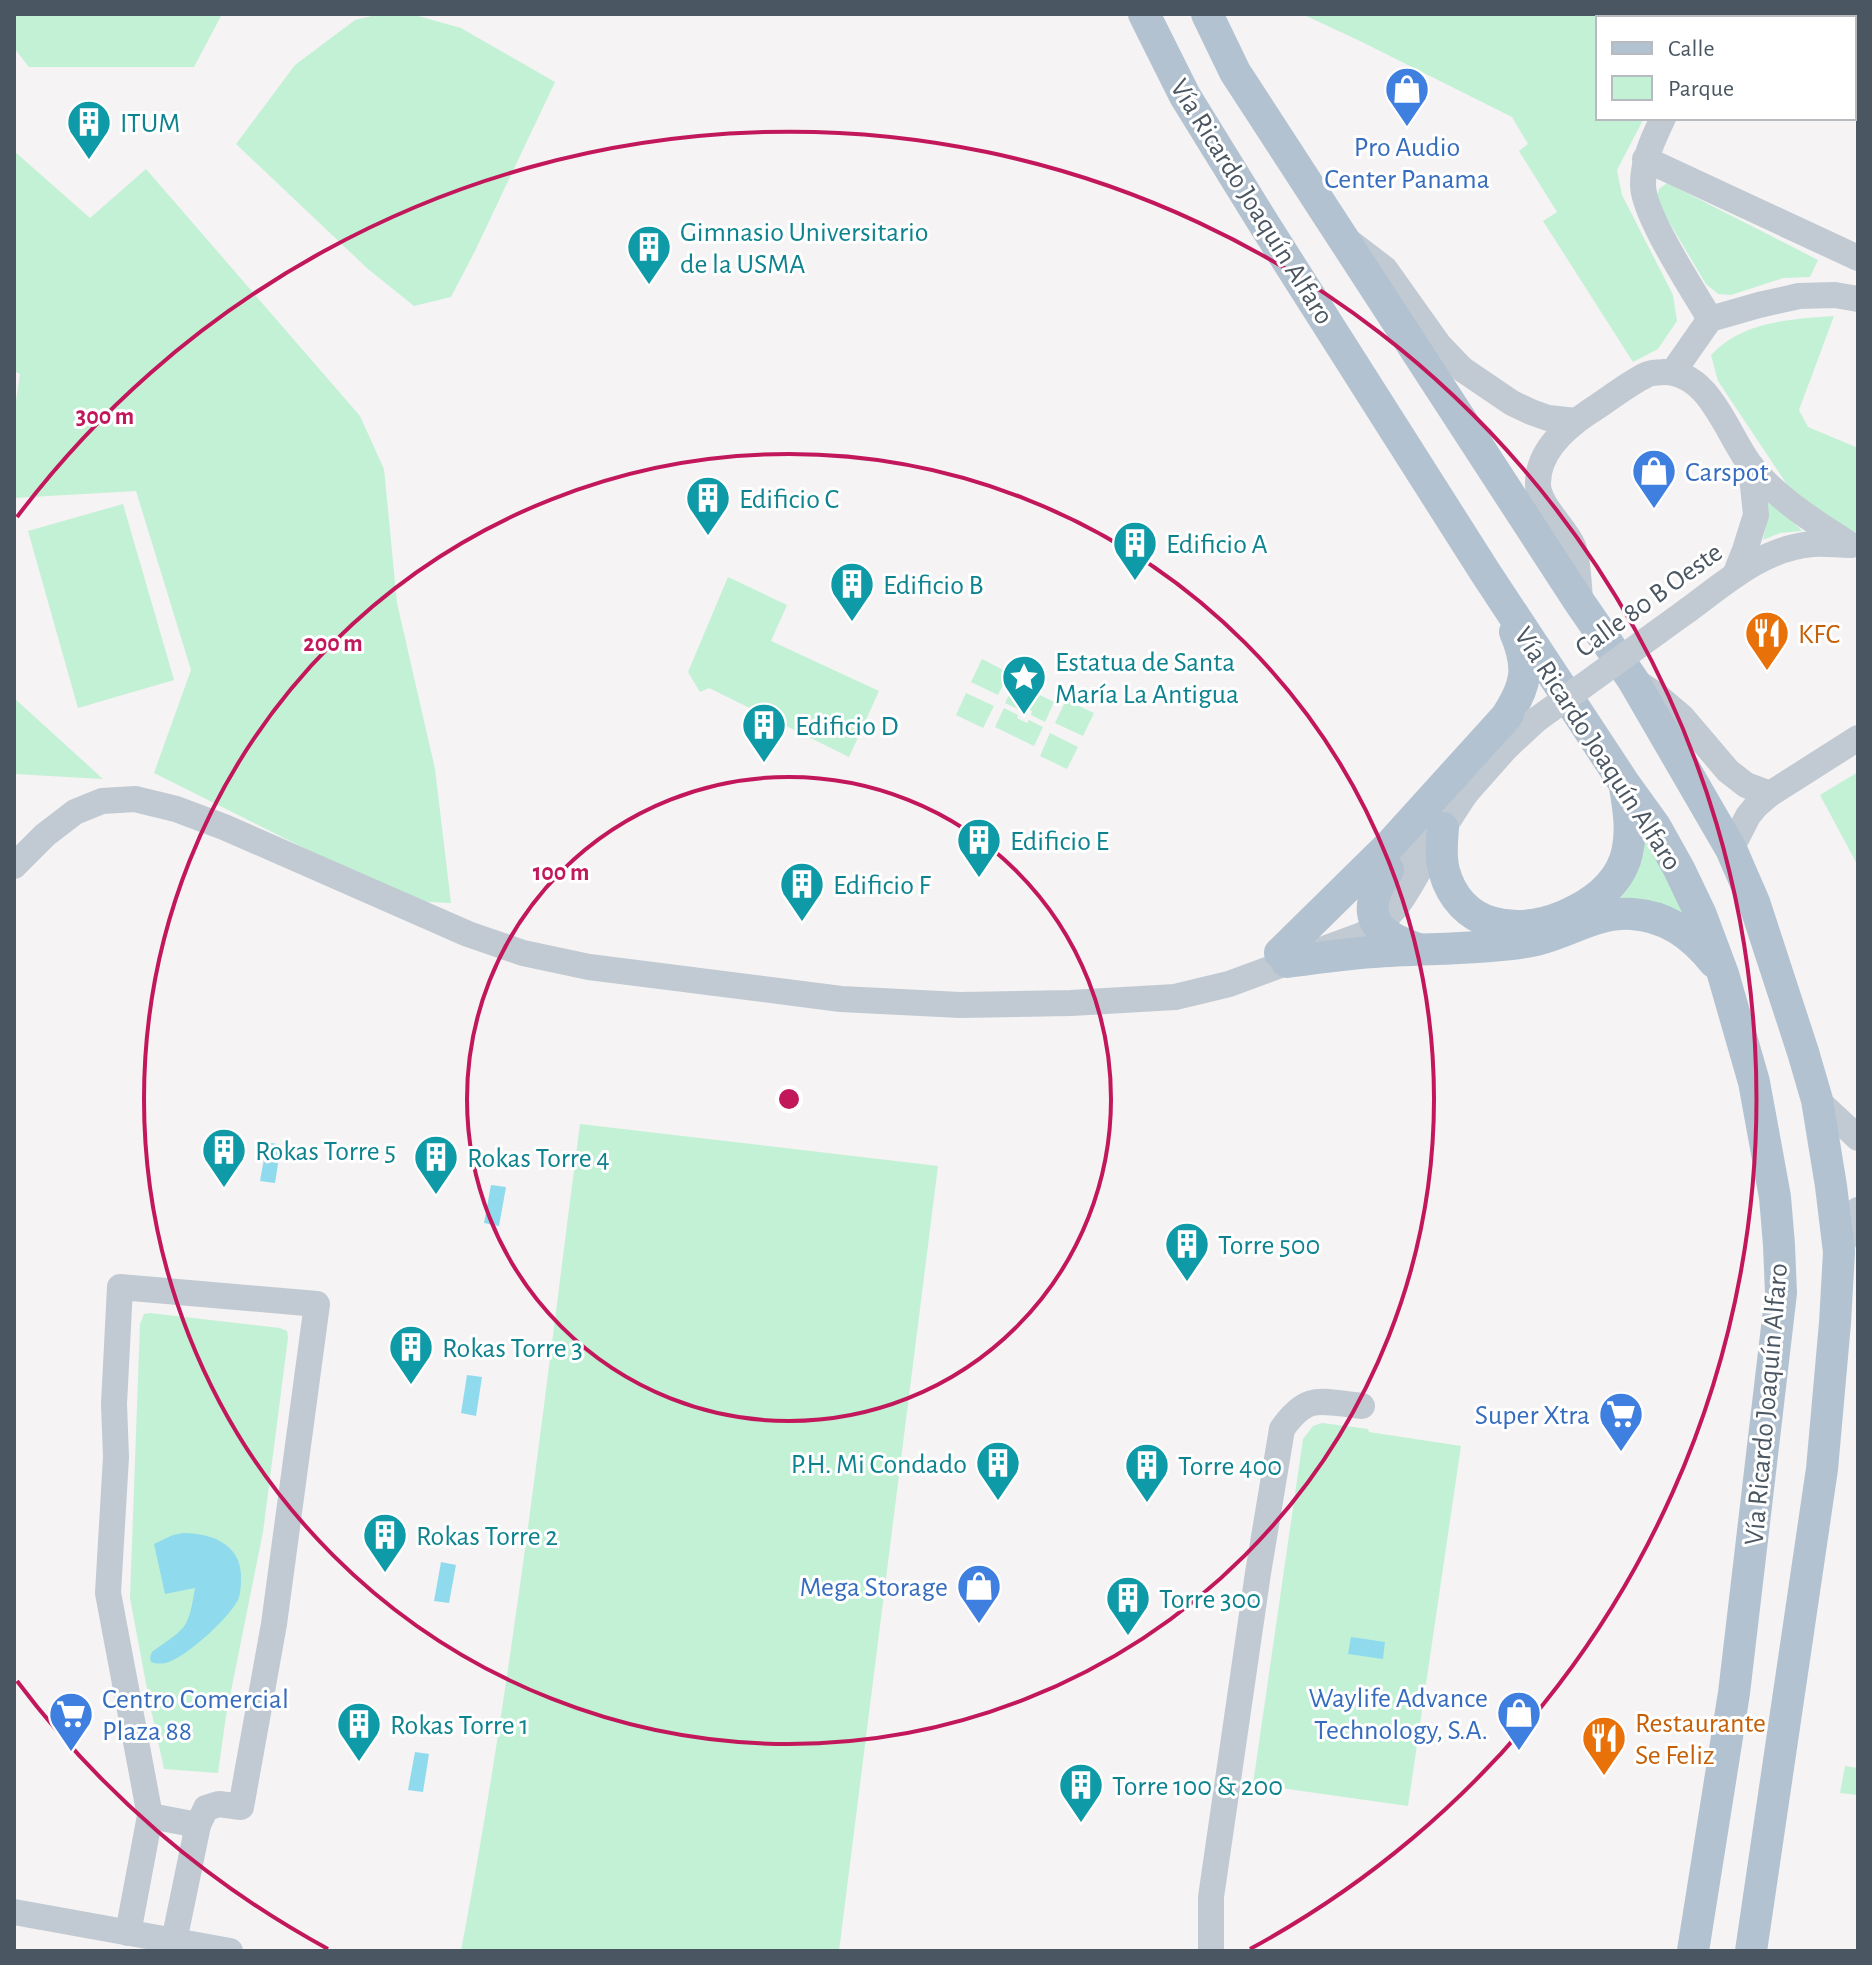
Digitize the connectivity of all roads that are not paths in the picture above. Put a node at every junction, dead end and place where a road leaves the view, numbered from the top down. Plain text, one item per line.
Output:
1 (1144, 14) edge
2 (1207, 14) edge
3 (1662, 120) edge
4 (1645, 159) junction
5 (1344, 237) junction
6 (1858, 258) edge
7 (1858, 299) edge
8 (1710, 319) junction
9 (1673, 372) junction
10 (1576, 421) junction
11 (1751, 466) junction
12 (1854, 546) edge
13 (1485, 572) junction
14 (1735, 575) junction
15 (1580, 603) junction
16 (1633, 680) junction
17 (1858, 738) edge
18 (1624, 783) junction
19 (1466, 793) junction
20 (1770, 794) junction
21 (1443, 828) junction
22 (1731, 849) junction
23 (14, 866) edge
24 (1388, 870) junction
25 (1379, 925) junction
26 (1418, 949) junction
27 (1283, 957) junction
28 (1723, 974) junction
29 (1817, 1100) junction
30 (1858, 1138) edge
31 (1858, 1210) edge
32 (1839, 1252) junction
33 (1362, 1406) dead end
34 (150, 1816) junction
35 (198, 1825) junction
36 (14, 1912) edge
37 (128, 1933) junction
38 (174, 1941) junction
39 (230, 1951) edge
40 (1211, 1951) edge
41 (1693, 1951) edge
42 (1751, 1951) edge

1 - 13 main road, Vía Ricardo Joaquín Alfaro
2 - 5 main road, Vía Ricardo Joaquín Alfaro
3 - 4 street
4 - 6 street
4 - 8 street
5 - 10 street
5 - 15 main road, Vía Ricardo Joaquín Alfaro
7 - 8 street
8 - 9 street
9 - 10 street
9 - 11 street
10 - 15 street
11 - 12 street
11 - 14 street
12 - 14 street, Calle 80 B Oeste
13 - 18 main road, Vía Ricardo Joaquín Alfaro
13 - 27 main road
14 - 19 street, Calle 80 B Oeste, bridge
15 - 16 main road, Vía Ricardo Joaquín Alfaro
16 - 20 street
16 - 22 main road, Vía Ricardo Joaquín Alfaro
17 - 20 street
18 - 21 main road
18 - 28 main road, Vía Ricardo Joaquín Alfaro
19 - 21 street
19 - 24 street
20 - 22 street
21 - 25 street
22 - 29 main road, Vía Ricardo Joaquín Alfaro
23 - 27 street
24 - 25 main road
24 - 27 street
25 - 26 main road
25 - 27 street
26 - 27 main road
26 - 28 main road
28 - 41 main road, Vía Ricardo Joaquín Alfaro
29 - 30 street
29 - 32 main road, Vía Ricardo Joaquín Alfaro
31 - 32 street
32 - 42 main road, Vía Ricardo Joaquín Alfaro
33 - 40 street
34 - 35 street
34 - 35 street
34 - 37 street
35 - 38 street
36 - 37 street
37 - 38 street
38 - 39 street

